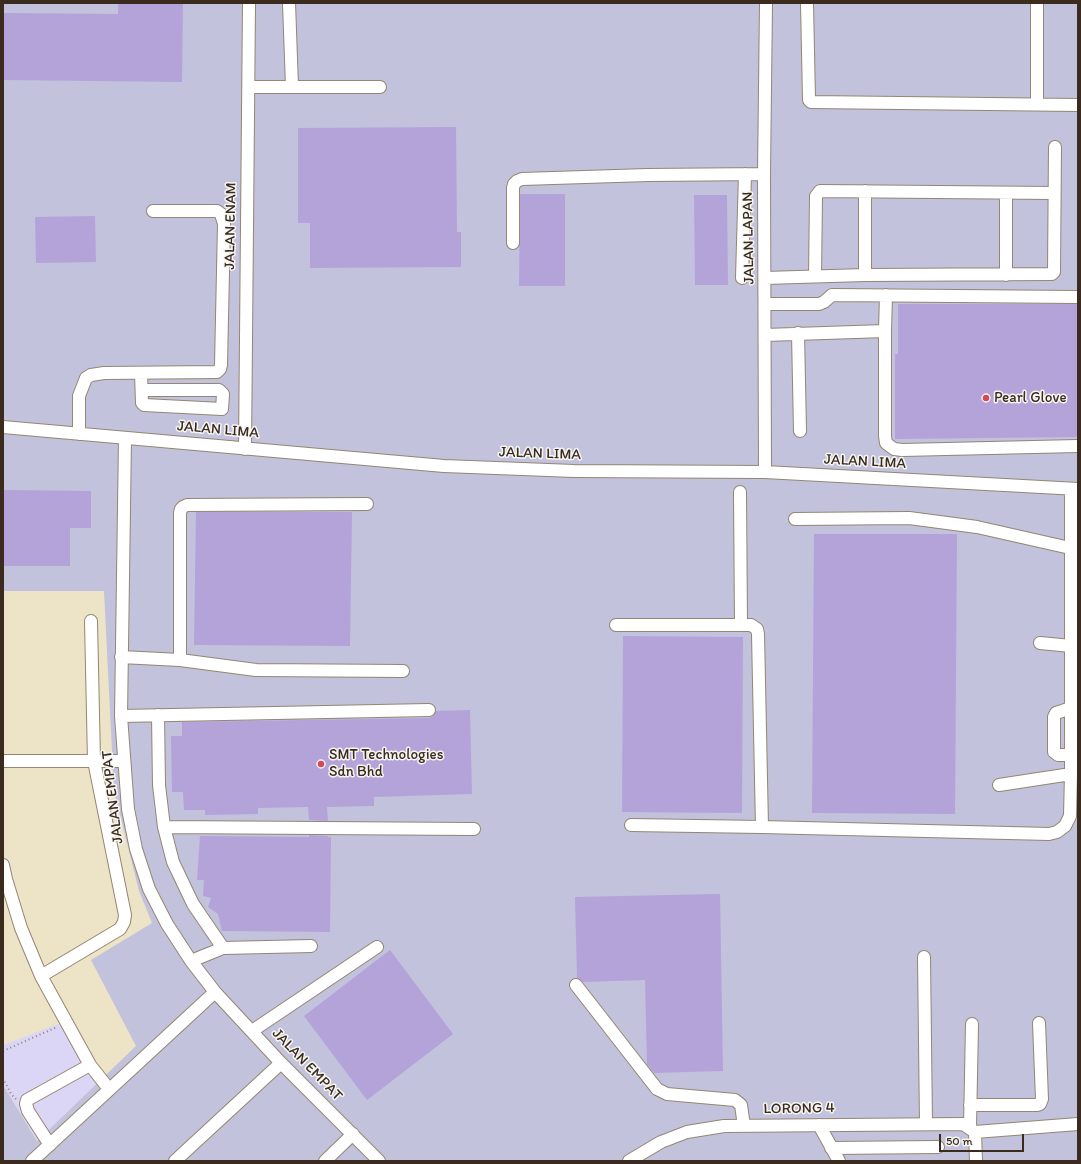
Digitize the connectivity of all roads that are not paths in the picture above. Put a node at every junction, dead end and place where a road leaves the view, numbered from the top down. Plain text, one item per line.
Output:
1 (250, 3) edge
2 (289, 3) edge
3 (766, 3) edge
4 (807, 3) edge
5 (1037, 3) edge
6 (249, 87) junction
7 (292, 87) junction
8 (380, 87) dead end
9 (1037, 104) junction
10 (1078, 104) edge
11 (1055, 147) dead end
12 (745, 174) junction
13 (764, 174) junction
14 (865, 191) junction
15 (1006, 193) junction
16 (1054, 193) junction
17 (153, 211) dead end
18 (513, 243) dead end
19 (865, 275) junction
20 (1006, 275) junction
21 (815, 276) junction
22 (742, 278) dead end
23 (765, 278) junction
24 (886, 295) junction
25 (1078, 296) edge
26 (765, 304) junction
27 (885, 331) junction
28 (798, 333) junction
29 (765, 335) junction
30 (141, 373) junction
31 (142, 390) junction
32 (3, 426) edge
33 (800, 431) dead end
34 (79, 434) junction
35 (125, 438) junction
36 (1078, 446) edge
37 (245, 448) junction
38 (765, 472) junction
39 (1074, 489) edge
40 (740, 492) dead end
41 (367, 504) dead end
42 (795, 519) dead end
43 (1070, 548) junction
44 (91, 621) dead end
45 (616, 625) dead end
46 (741, 625) junction
47 (1040, 642) dead end
48 (1071, 646) junction
49 (121, 657) junction
50 (180, 660) junction
51 (403, 671) dead end
52 (1071, 708) junction
53 (429, 710) dead end
54 (158, 715) junction
55 (121, 716) junction
56 (1071, 755) junction
57 (3, 761) edge
58 (94, 761) junction
59 (124, 761) junction
60 (1071, 774) junction
61 (999, 785) dead end
62 (631, 826) dead end
63 (164, 827) junction
64 (762, 827) junction
65 (474, 829) dead end
66 (3, 866) edge
67 (4, 880) edge
68 (311, 946) dead end
69 (377, 947) dead end
70 (223, 948) junction
71 (924, 957) dead end
72 (191, 961) junction
73 (41, 976) junction
74 (576, 985) dead end
75 (215, 992) junction
76 (1039, 1023) dead end
77 (972, 1024) dead end
78 (252, 1031) junction
79 (281, 1063) junction
80 (90, 1065) junction
81 (109, 1090) junction
82 (970, 1105) junction
83 (926, 1124) junction
84 (1078, 1124) edge
85 (819, 1125) junction
86 (744, 1126) junction
87 (972, 1129) junction
88 (353, 1134) junction
89 (50, 1145) junction
90 (938, 1147) dead end
91 (831, 1148) junction
92 (32, 1161) edge
93 (175, 1161) edge
94 (325, 1161) edge
95 (379, 1161) edge
96 (629, 1161) edge
97 (839, 1161) edge
98 (976, 1161) edge

1 - 6 street, JALAN ENAM
2 - 7 street
3 - 13 street, JALAN LAPAN
4 - 9 street
5 - 9 street
6 - 7 street
6 - 37 street, JALAN ENAM
7 - 8 street
9 - 10 street
11 - 16 street
12 - 13 street
12 - 18 street
12 - 22 street
13 - 23 street, JALAN LAPAN
14 - 15 street
14 - 19 street
14 - 21 street
15 - 16 street
15 - 20 street
16 - 20 street
17 - 30 street
19 - 20 street
19 - 21 street
21 - 23 street
23 - 26 street, JALAN LAPAN
24 - 25 street
24 - 26 street
24 - 27 street
26 - 29 street, JALAN LAPAN
27 - 28 street
27 - 36 street
28 - 29 street
28 - 33 street
29 - 38 street, JALAN LAPAN
30 - 31 street
30 - 34 street
31 - 31 street
32 - 34 street, JALAN LIMA
34 - 35 street, JALAN LIMA
35 - 37 street, JALAN LIMA
35 - 49 street, JALAN EMPAT
37 - 38 street, JALAN LIMA
38 - 39 street, JALAN LIMA
39 - 43 street
40 - 46 street
41 - 50 street
42 - 43 street
43 - 48 street
44 - 58 street
45 - 46 street
46 - 64 street
47 - 48 street
48 - 52 street
49 - 50 street
49 - 55 street, JALAN EMPAT
50 - 51 street
52 - 56 street
52 - 56 street
53 - 54 street
54 - 55 street
54 - 63 street
55 - 59 street, JALAN EMPAT
56 - 60 street
57 - 58 street
58 - 59 street
58 - 73 street
59 - 72 street, JALAN EMPAT
60 - 61 street
60 - 64 street
62 - 64 street
63 - 65 street
63 - 70 street
66 - 67 street
67 - 73 street
68 - 70 street
69 - 78 street
70 - 72 street
71 - 83 street
72 - 75 street, JALAN EMPAT
73 - 80 street
74 - 86 street
75 - 78 street, JALAN EMPAT
75 - 81 street
76 - 82 street
77 - 82 street
78 - 79 street, JALAN EMPAT
79 - 88 street, JALAN EMPAT
79 - 93 street
80 - 81 street
80 - 89 street
81 - 89 street
82 - 87 street
83 - 85 street, LORONG 4
83 - 87 street, LORONG 4
84 - 87 street, LORONG 4
85 - 86 street, LORONG 4
85 - 91 street
86 - 96 street, LORONG 4
87 - 98 street
88 - 94 street
88 - 95 street, JALAN EMPAT
89 - 92 street
90 - 91 street
91 - 97 street

